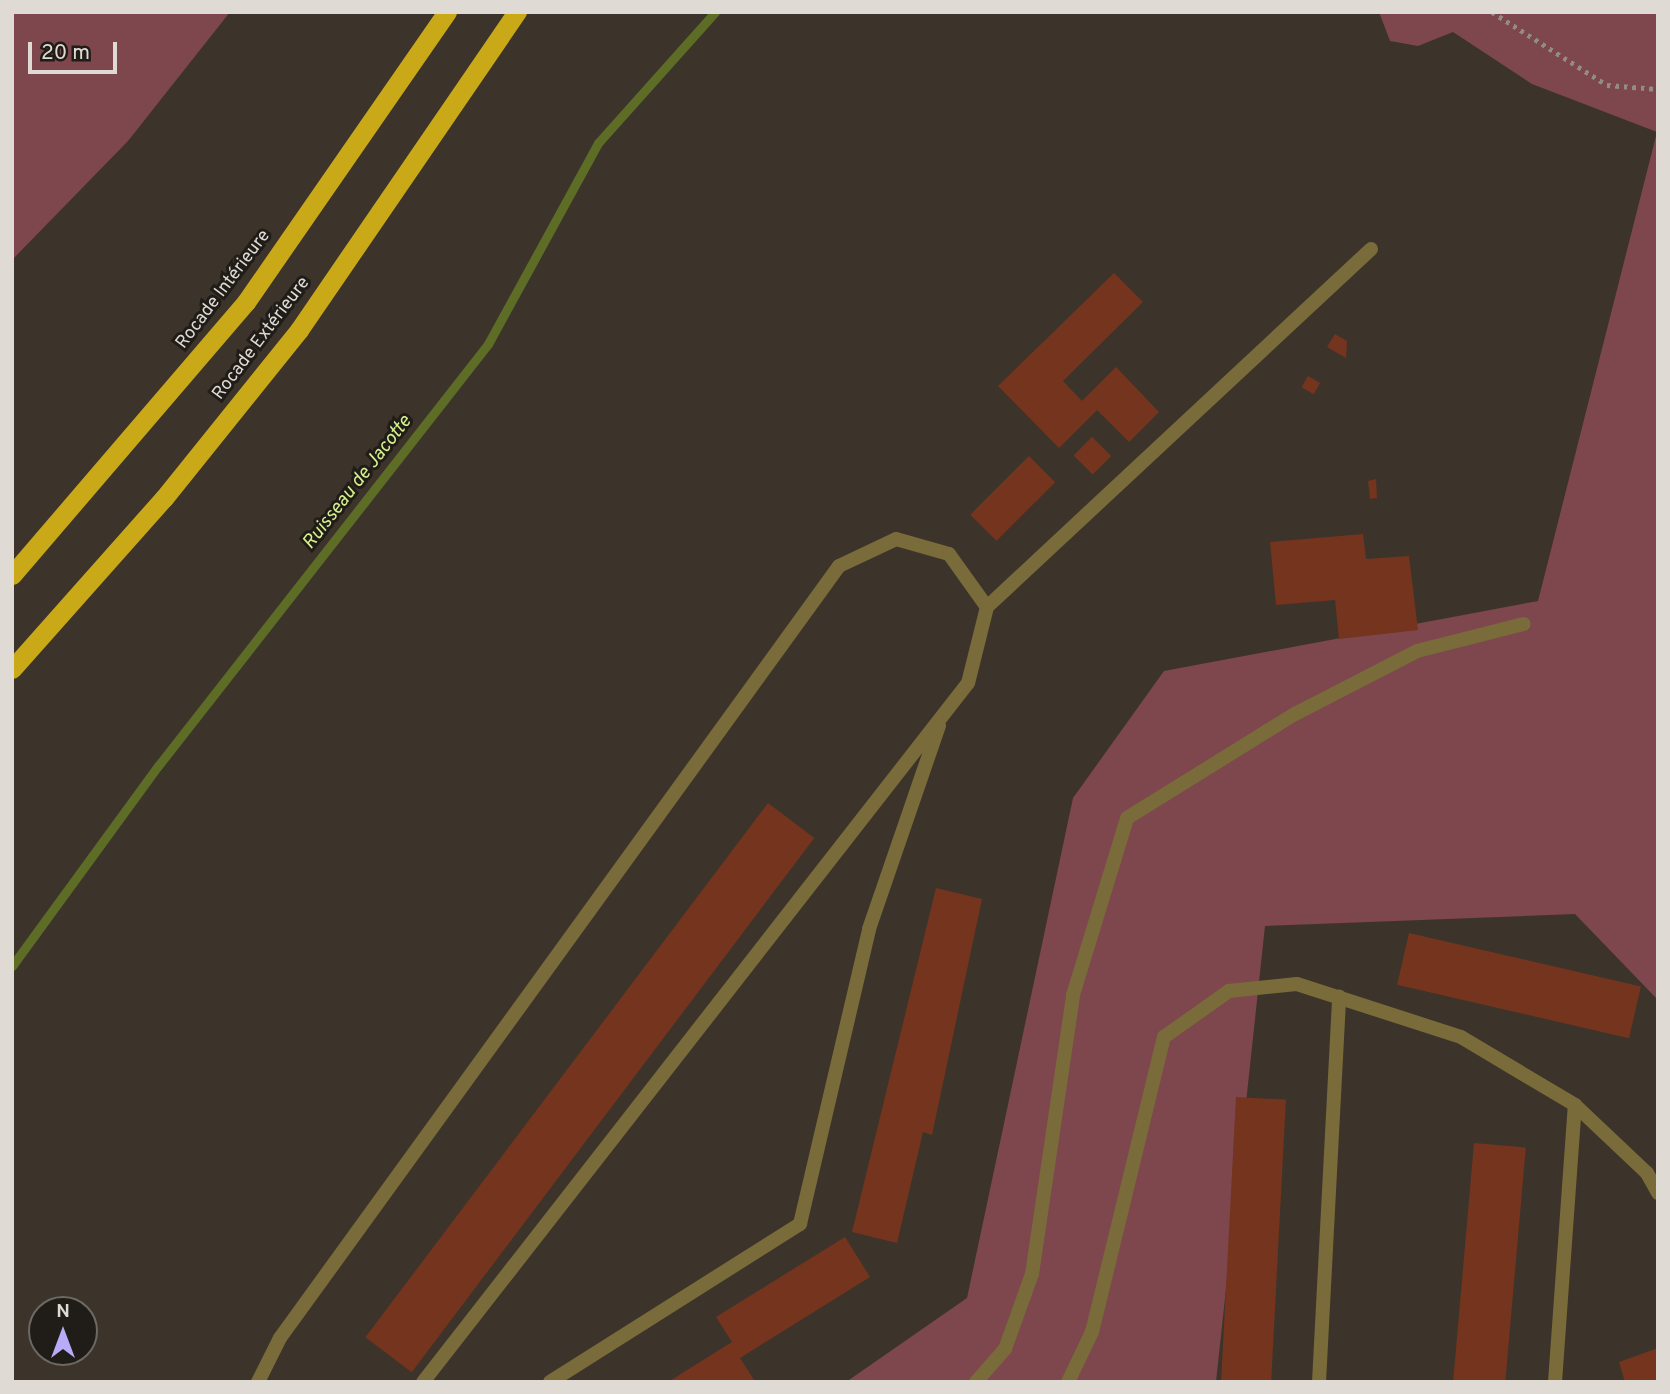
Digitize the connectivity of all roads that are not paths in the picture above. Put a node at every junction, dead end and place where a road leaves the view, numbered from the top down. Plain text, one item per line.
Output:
1 (447, 12) edge
2 (517, 12) edge
3 (1371, 249) dead end
4 (12, 575) edge
5 (987, 607) junction
6 (1524, 624) dead end
7 (12, 669) edge
8 (941, 717) junction
9 (1339, 997) junction
10 (1575, 1105) junction
11 (1658, 1193) edge
12 (258, 1382) edge
13 (424, 1382) edge
14 (550, 1382) edge
15 (976, 1382) edge
16 (1068, 1382) edge
17 (1319, 1382) edge
18 (1555, 1382) edge

1 - 4 highway, Rocade Intérieure
2 - 7 highway, Rocade Extérieure
3 - 5 lane
5 - 8 lane
5 - 12 lane
6 - 15 lane
8 - 13 lane
8 - 14 lane
9 - 10 lane
9 - 16 lane
9 - 17 lane
10 - 11 lane
10 - 18 lane

